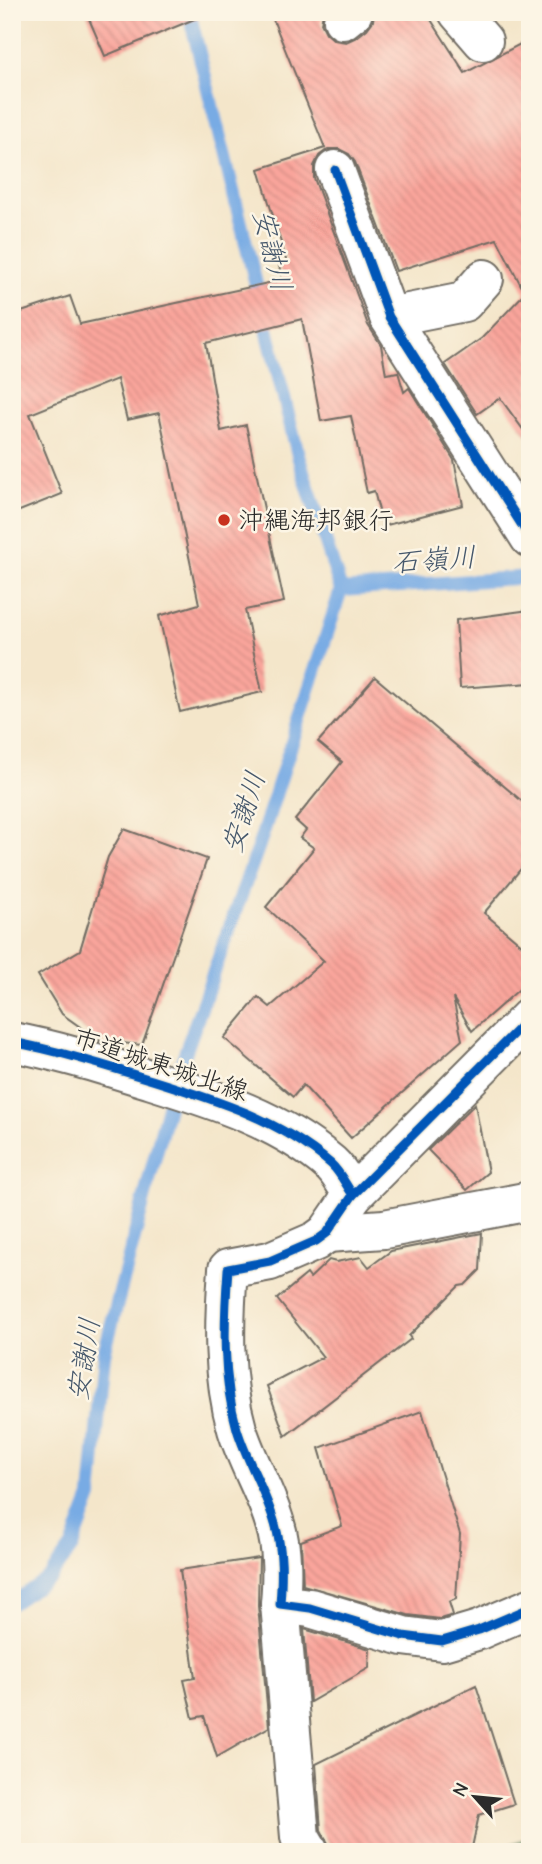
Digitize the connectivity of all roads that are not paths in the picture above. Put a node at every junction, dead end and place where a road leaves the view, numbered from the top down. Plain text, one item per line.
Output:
1 (458, 12) edge
2 (483, 41) dead end
3 (335, 170) dead end
4 (484, 279) dead end
5 (389, 317) junction
6 (530, 538) edge
7 (530, 1017) edge
8 (12, 1042) edge
9 (353, 1195) junction
10 (530, 1201) edge
11 (327, 1233) junction
12 (280, 1604) junction
13 (530, 1608) edge
14 (309, 1852) edge

1 - 2 street
3 - 5 street
4 - 5 street
5 - 6 street
7 - 9 street
8 - 9 street, 市道城東城北線
9 - 11 street
10 - 11 street
11 - 12 street
12 - 13 street
12 - 14 street

